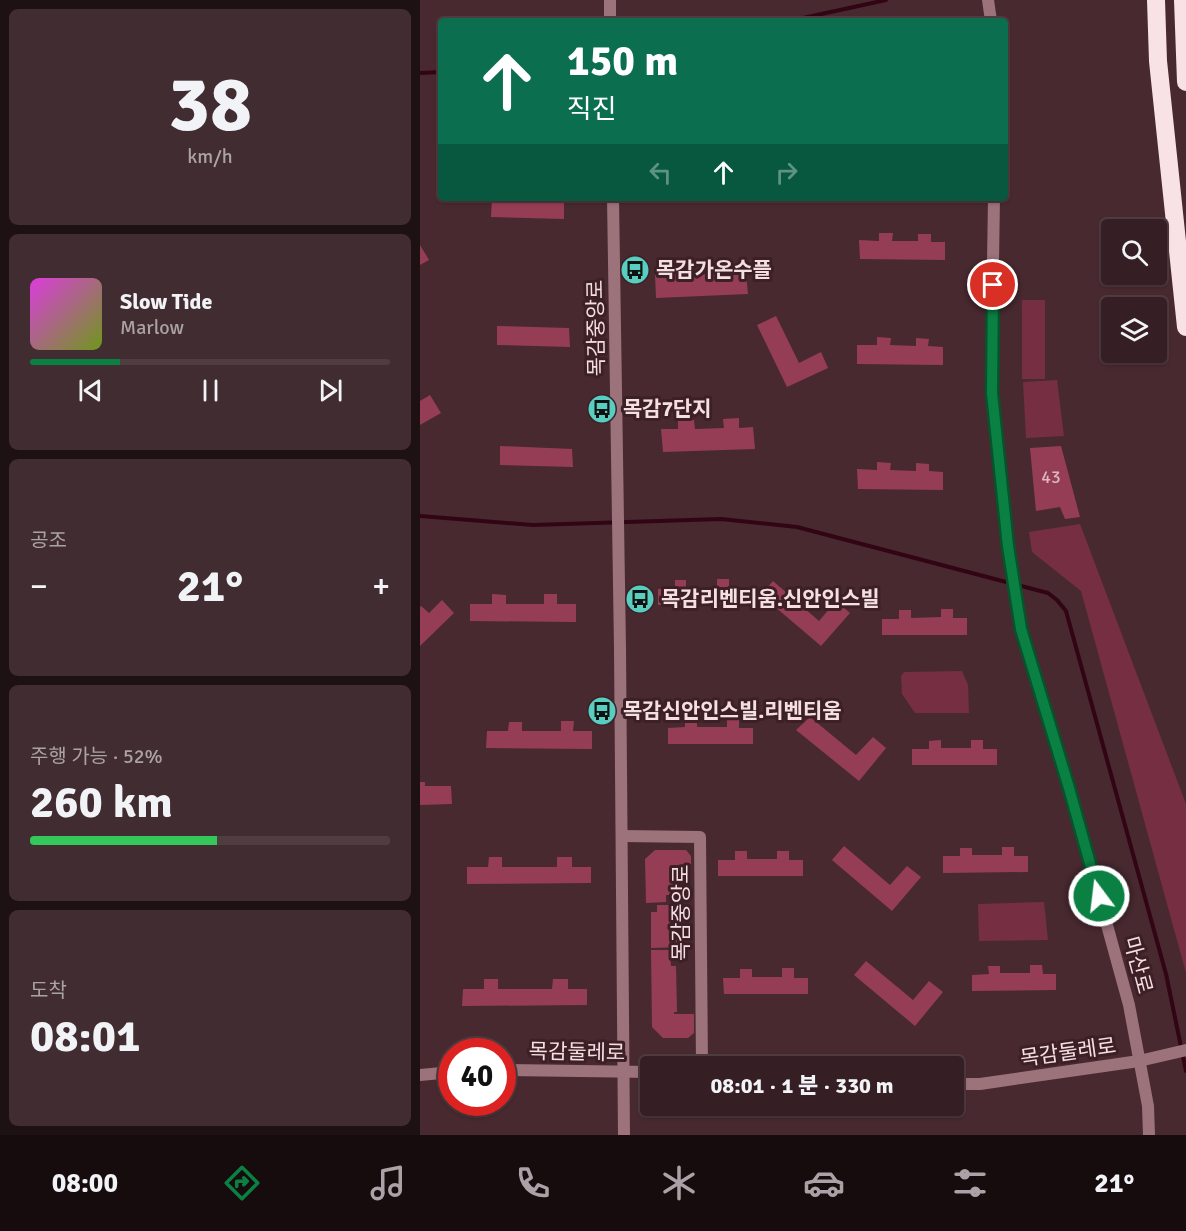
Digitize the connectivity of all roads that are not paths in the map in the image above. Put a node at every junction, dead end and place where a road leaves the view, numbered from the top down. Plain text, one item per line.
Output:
1 (610, 0) edge
2 (988, 0) edge
3 (1156, 0) edge
4 (1183, 0) edge
5 (610, 18) edge
6 (991, 18) edge
7 (1186, 82) edge
8 (613, 201) edge
9 (994, 201) edge
10 (1186, 327) edge
11 (622, 836) junction
12 (1186, 1050) edge
13 (702, 1056) edge
14 (1139, 1061) junction
15 (516, 1071) edge
16 (624, 1072) junction
17 (640, 1072) edge
18 (438, 1073) edge
19 (420, 1075) edge
20 (964, 1084) edge
21 (624, 1135) edge
22 (1149, 1135) edge

1 - 5 street
2 - 6 street
3 - 10 highway
4 - 7 highway
8 - 11 street, 목감중앙로
9 - 14 street, 마산로
11 - 13 street, 목감중앙로
11 - 16 street
12 - 14 street, 목감둘레로
14 - 20 street, 목감둘레로
14 - 22 street, 마산로
15 - 16 street, 목감둘레로
16 - 17 street, 목감둘레로
16 - 21 street
18 - 19 street

